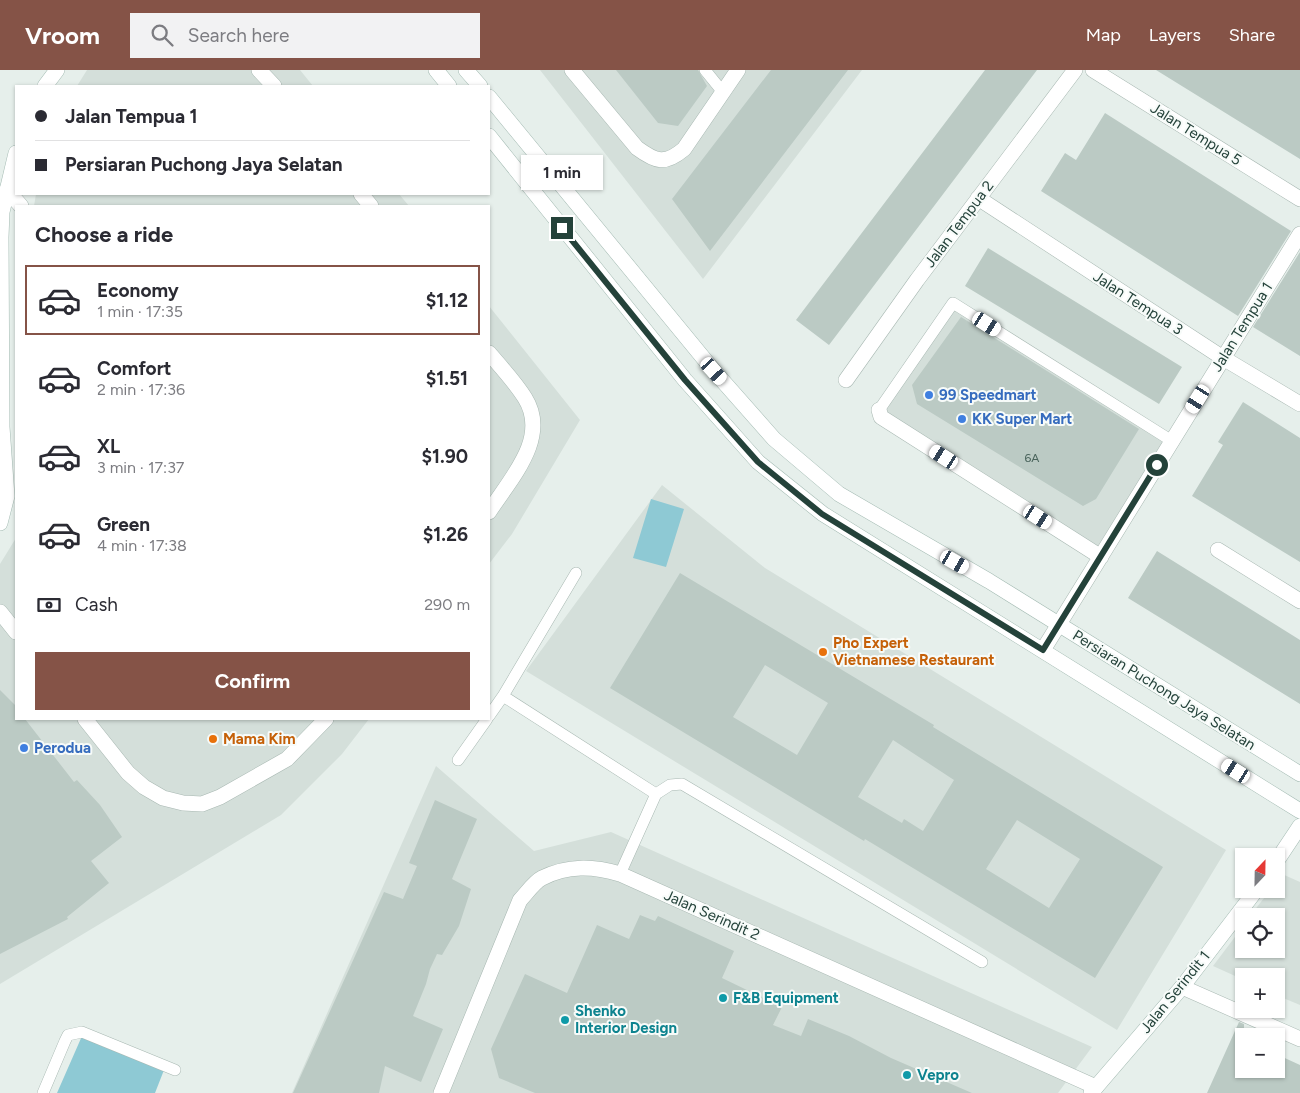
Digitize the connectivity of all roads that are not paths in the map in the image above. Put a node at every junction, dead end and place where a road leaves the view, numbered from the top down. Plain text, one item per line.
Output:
1 (57, 70) edge
2 (259, 70) edge
3 (436, 70) edge
4 (466, 70) edge
5 (572, 70) edge
6 (705, 70) edge
7 (738, 70) edge
8 (1075, 70) edge
9 (1093, 70) edge
10 (46, 85) edge
11 (273, 85) edge
12 (448, 85) edge
13 (479, 85) edge
14 (722, 91) junction
15 (490, 98) edge
16 (490, 137) edge
17 (15, 157) edge
18 (8, 190) junction
19 (362, 195) edge
20 (978, 198) junction
21 (1300, 199) edge
22 (20, 205) edge
23 (370, 205) edge
24 (1300, 234) edge
25 (0, 314) edge
26 (490, 354) edge
27 (1223, 358) junction
28 (846, 380) dead end
29 (1300, 404) edge
30 (879, 410) joint
31 (1, 427) edge
32 (1172, 441) junction
33 (490, 510) edge
34 (0, 523) edge
35 (1218, 550) dead end
36 (1101, 556) junction
37 (576, 573) dead end
38 (1300, 601) edge
39 (0, 612) edge
40 (1059, 624) junction
41 (15, 631) edge
42 (1043, 650) junction
43 (503, 696) junction
44 (490, 715) edge
45 (85, 720) edge
46 (325, 720) edge
47 (487, 720) edge
48 (458, 760) dead end
49 (1300, 774) edge
50 (656, 794) junction
51 (1300, 811) edge
52 (1300, 826) edge
53 (1285, 848) edge
54 (620, 874) junction
55 (1250, 898) edge
56 (982, 962) dead end
57 (1182, 987) junction
58 (1300, 1039) edge
59 (174, 1070) dead end
60 (1093, 1090) edge
61 (44, 1093) edge
62 (442, 1093) edge

1 - 10 street
2 - 11 street
3 - 12 street
4 - 13 street
5 - 14 street
6 - 14 lane
7 - 14 street
8 - 20 street, Jalan Tempua 2
9 - 21 street, Jalan Tempua 5
15 - 40 street, Persiaran Puchong Jaya Selatan
16 - 42 street, Persiaran Puchong Jaya Selatan
17 - 18 street
18 - 22 street
18 - 25 street
19 - 23 street
20 - 27 street, Jalan Tempua 3
20 - 28 street, Jalan Tempua 2
24 - 27 street, Jalan Tempua 1
25 - 31 street
26 - 33 street
27 - 29 street, Jalan Tempua 3
27 - 32 street, Jalan Tempua 1
30 - 32 lane
30 - 36 street
31 - 34 street
32 - 36 street, Jalan Tempua 1
35 - 38 street
36 - 40 street, Jalan Tempua 1
37 - 43 lane
39 - 41 street
40 - 42 street, Jalan Tempua 1
40 - 49 street, Persiaran Puchong Jaya Selatan
42 - 51 street, Persiaran Puchong Jaya Selatan
43 - 44 lane
43 - 50 lane
45 - 46 street
47 - 48 lane
50 - 54 lane
50 - 56 lane
52 - 53 street
54 - 60 street, Jalan Serindit 2
54 - 62 street, Jalan Serindit 2
55 - 57 street, Jalan Serindit 1
57 - 58 street
57 - 60 street, Jalan Serindit 1
59 - 61 lane

